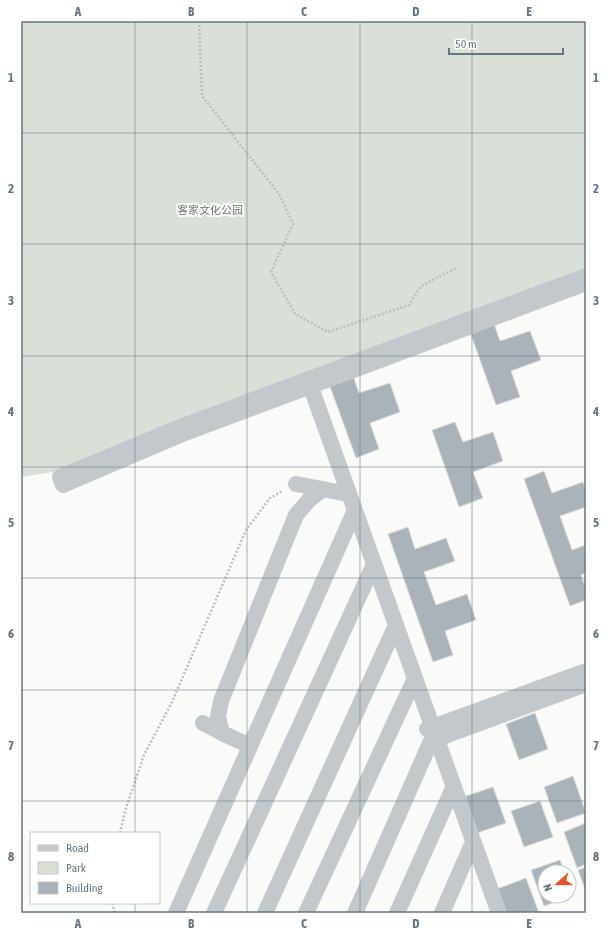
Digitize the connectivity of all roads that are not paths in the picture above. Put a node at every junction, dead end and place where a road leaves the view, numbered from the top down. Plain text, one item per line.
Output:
1 (586, 276) edge
2 (586, 283) edge
3 (306, 383) junction
4 (296, 484) road end
5 (323, 489) junction
6 (342, 493) junction
7 (353, 514) junction
8 (372, 568) junction
9 (394, 629) junction
10 (586, 671) edge
11 (413, 681) junction
12 (586, 684) edge
13 (203, 723) dead end
14 (222, 733) junction
15 (432, 734) junction
16 (250, 746) junction
17 (452, 790) junction
18 (472, 845) junction
19 (176, 913) edge
20 (214, 913) edge
21 (265, 913) edge
22 (306, 913) edge
23 (355, 913) edge
24 (398, 913) edge
25 (442, 913) edge
26 (493, 913) edge
27 (499, 913) edge

1 - 3 street
2 - 3 street
3 - 3 street
3 - 6 street
3 - 7 street
4 - 5 street
5 - 6 street
5 - 14 street
6 - 7 street
7 - 8 street
7 - 16 street
8 - 9 street
8 - 20 street
9 - 11 street
9 - 21 street
10 - 15 street
11 - 15 street
11 - 22 street
12 - 15 street
13 - 14 street
14 - 16 street
15 - 17 street
15 - 23 street
16 - 19 street
17 - 18 street
17 - 24 street
18 - 25 street
18 - 26 street
18 - 27 street

